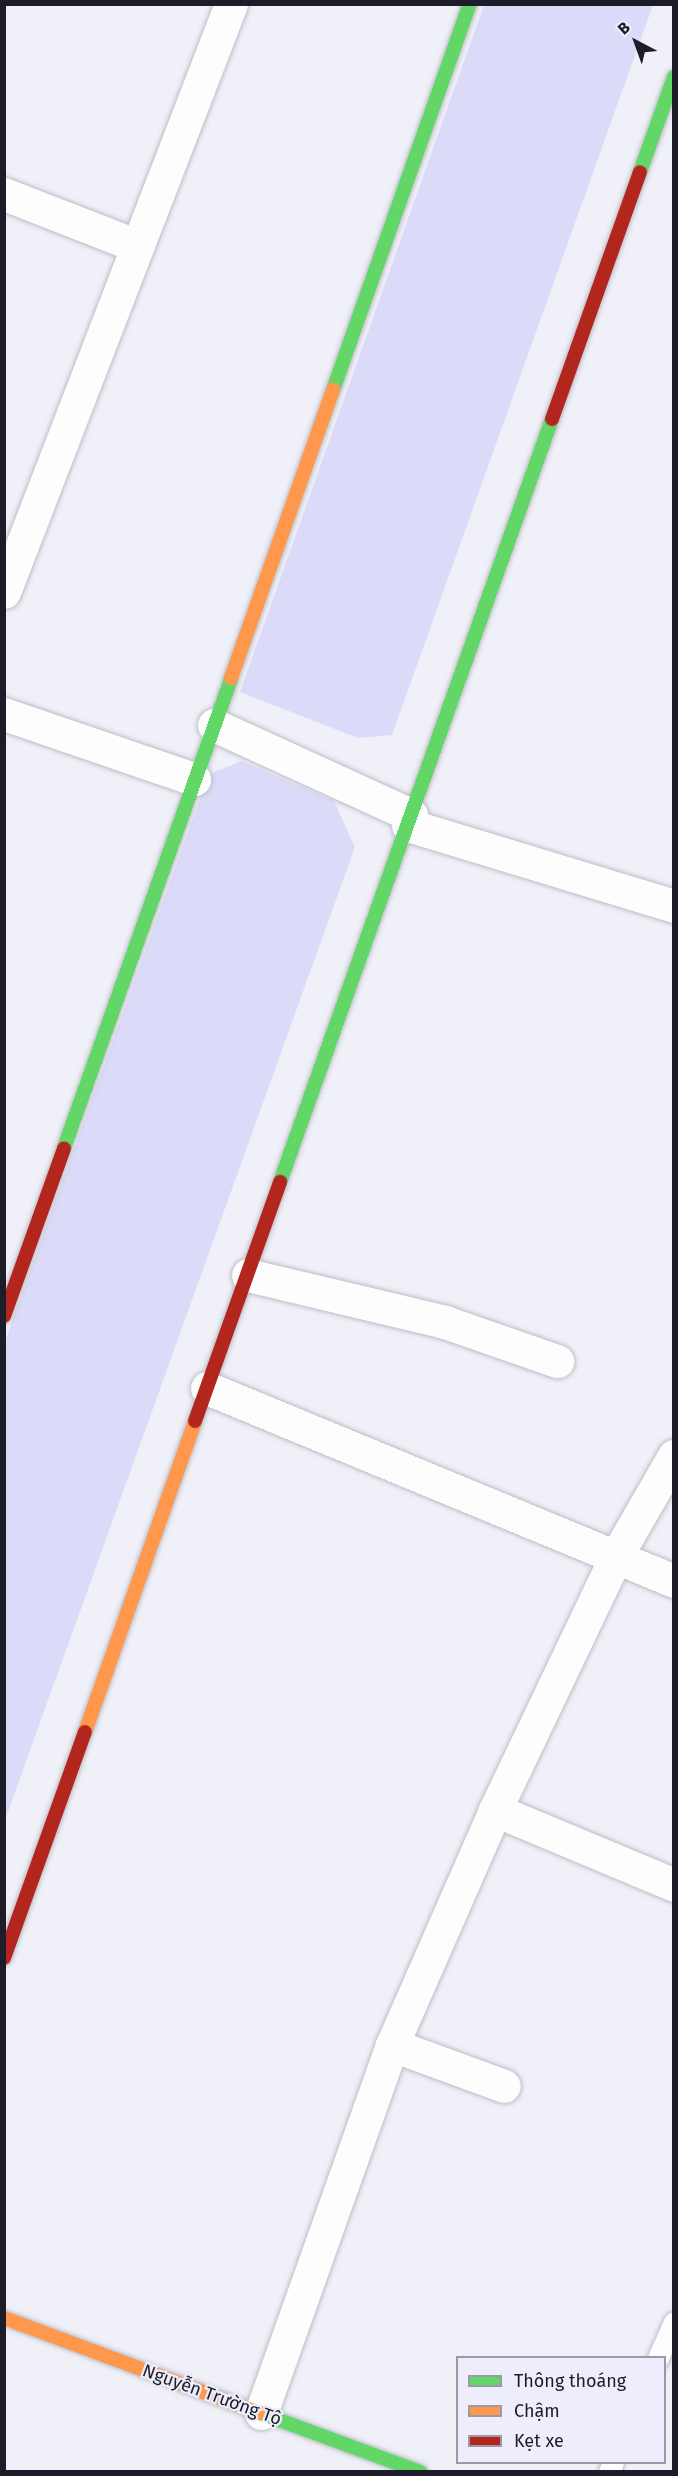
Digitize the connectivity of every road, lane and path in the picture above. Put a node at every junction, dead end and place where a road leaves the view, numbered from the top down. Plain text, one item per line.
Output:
1 (231, 4) edge
2 (470, 4) edge
3 (674, 77) edge
4 (4, 194) edge
5 (135, 245) junction
6 (4, 592) edge
7 (4, 714) edge
8 (214, 725) junction
9 (194, 779) junction
10 (409, 820) junction
11 (674, 906) edge
12 (248, 1275) junction
13 (7, 1300) edge
14 (557, 1361) dead end
15 (207, 1388) junction
16 (674, 1456) edge
17 (615, 1558) junction
18 (674, 1581) edge
19 (495, 1810) junction
20 (674, 1885) edge
21 (4, 1958) edge
22 (392, 2045) junction
23 (504, 2086) dead end
24 (4, 2318) edge
25 (674, 2322) edge
26 (659, 2356) edge
27 (261, 2413) junction
28 (420, 2472) edge

1 - 5 street
2 - 8 street
3 - 10 street
4 - 5 street
5 - 6 street
7 - 9 street
8 - 9 street
8 - 10 street
9 - 13 street
10 - 11 street
10 - 12 street
12 - 14 street
12 - 15 street
15 - 17 street
15 - 21 street
16 - 17 street
17 - 18 street
17 - 19 street
19 - 20 street
19 - 22 street
22 - 23 street
22 - 27 street
24 - 27 street, Nguyễn Trường Tộ
25 - 26 lane
27 - 28 street, Nguyễn Trường Tộ

